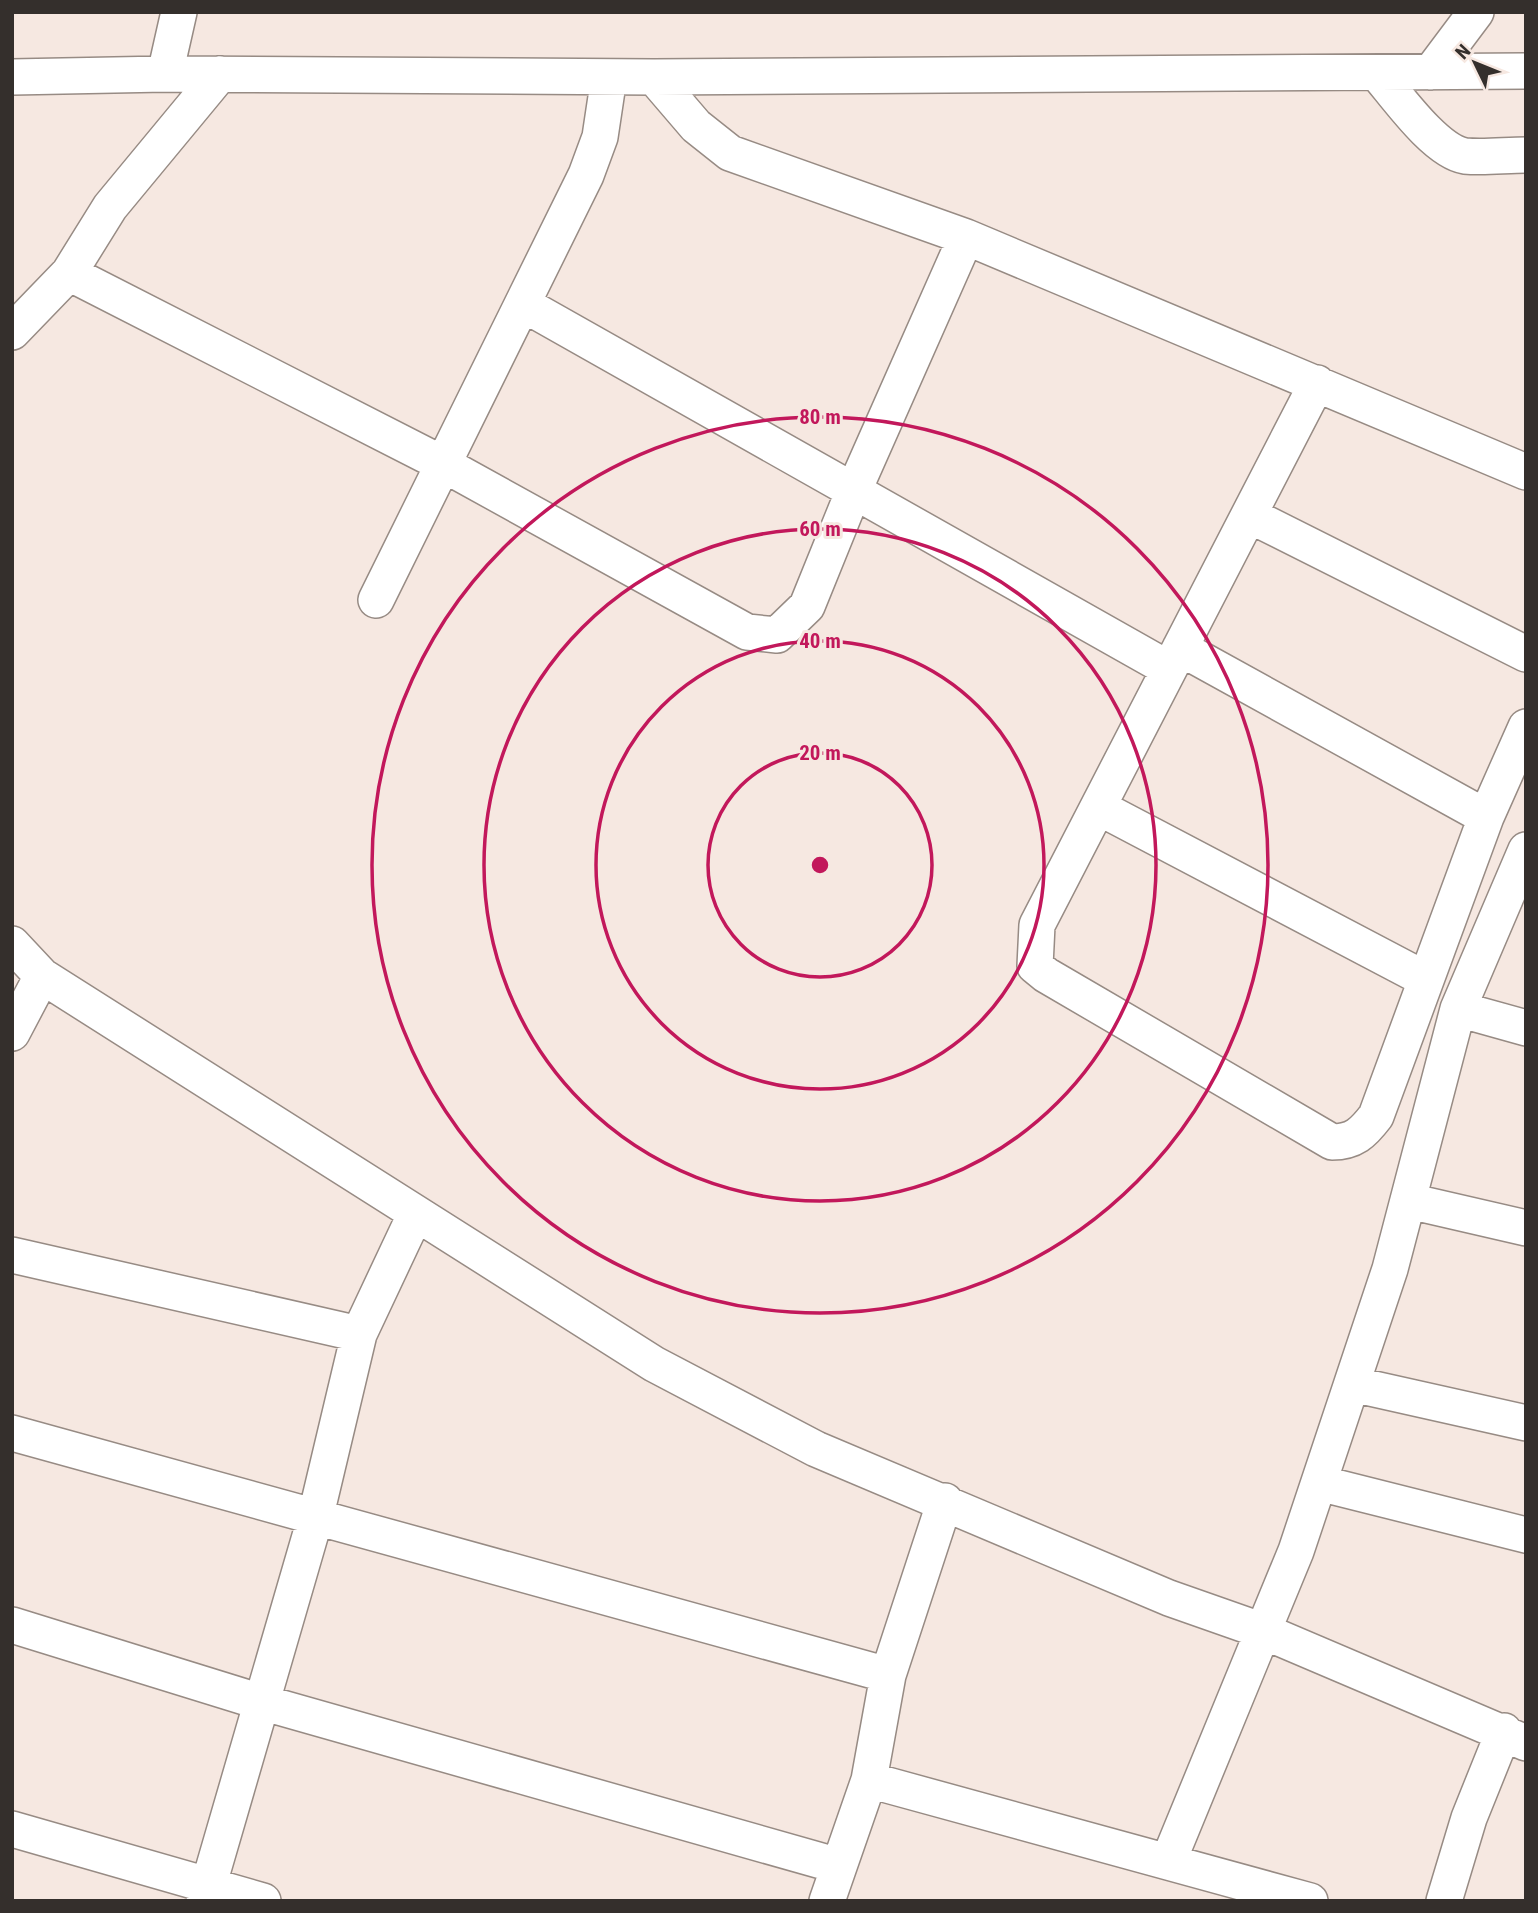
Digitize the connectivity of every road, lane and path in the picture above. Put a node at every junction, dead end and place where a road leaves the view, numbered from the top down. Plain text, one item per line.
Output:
1 (179, 12) edge
2 (1476, 12) edge
3 (1526, 71) edge
4 (1430, 72) junction
5 (1377, 73) junction
6 (165, 74) junction
7 (220, 74) junction
8 (12, 77) edge
9 (609, 77) junction
10 (654, 77) junction
11 (1526, 155) edge
12 (966, 237) junction
13 (69, 273) junction
14 (523, 304) junction
15 (12, 332) edge
16 (1317, 383) junction
17 (443, 464) junction
18 (1526, 472) edge
19 (854, 490) junction
20 (1249, 515) junction
21 (376, 600) dead end
22 (1526, 654) edge
23 (1175, 659) junction
24 (1526, 727) edge
25 (1098, 807) junction
26 (1486, 817) junction
27 (1526, 850) edge
28 (12, 944) edge
29 (42, 976) junction
30 (1425, 979) junction
31 (1458, 1009) junction
32 (1526, 1028) edge
33 (12, 1033) edge
34 (1409, 1201) junction
35 (415, 1215) junction
36 (1526, 1228) edge
37 (12, 1255) edge
38 (359, 1334) junction
39 (1352, 1384) junction
40 (1526, 1423) edge
41 (12, 1433) edge
42 (1319, 1483) junction
43 (944, 1501) junction
44 (315, 1519) junction
45 (1526, 1535) edge
46 (12, 1625) edge
47 (1263, 1631) junction
48 (888, 1675) junction
49 (261, 1702) junction
50 (1515, 1737) edge
51 (869, 1780) junction
52 (12, 1829) edge
53 (1168, 1862) junction
54 (839, 1866) junction
55 (205, 1894) edge
56 (262, 1901) edge
57 (827, 1901) edge
58 (1310, 1901) edge
59 (1444, 1901) edge

1 - 6 street
2 - 4 street
3 - 4 street
4 - 5 street
5 - 10 street
5 - 11 street
6 - 7 street
6 - 8 street
7 - 9 street
7 - 13 street
9 - 10 street
9 - 14 street
10 - 12 street
12 - 16 street
12 - 19 street
13 - 15 street
13 - 17 street
14 - 17 street
14 - 19 street
16 - 18 street
16 - 20 street
17 - 19 street
17 - 21 street
19 - 23 street
20 - 22 street
20 - 23 street
23 - 25 street
23 - 26 street
24 - 26 street
25 - 30 street
25 - 30 street
26 - 30 street
27 - 31 street
28 - 29 street
29 - 33 street
29 - 35 street
31 - 32 street
31 - 34 street
34 - 36 street
34 - 39 street
35 - 38 street
35 - 43 street
37 - 38 street
38 - 44 street
39 - 40 street
39 - 42 street
41 - 44 street
42 - 45 street
42 - 47 street
43 - 47 street
43 - 48 street
44 - 48 street
44 - 49 street
46 - 49 street
47 - 50 street
47 - 53 street
48 - 51 street
49 - 54 street
49 - 55 street
50 - 59 street
51 - 53 street
51 - 54 street
52 - 55 street
53 - 58 street
54 - 57 street
55 - 56 street

